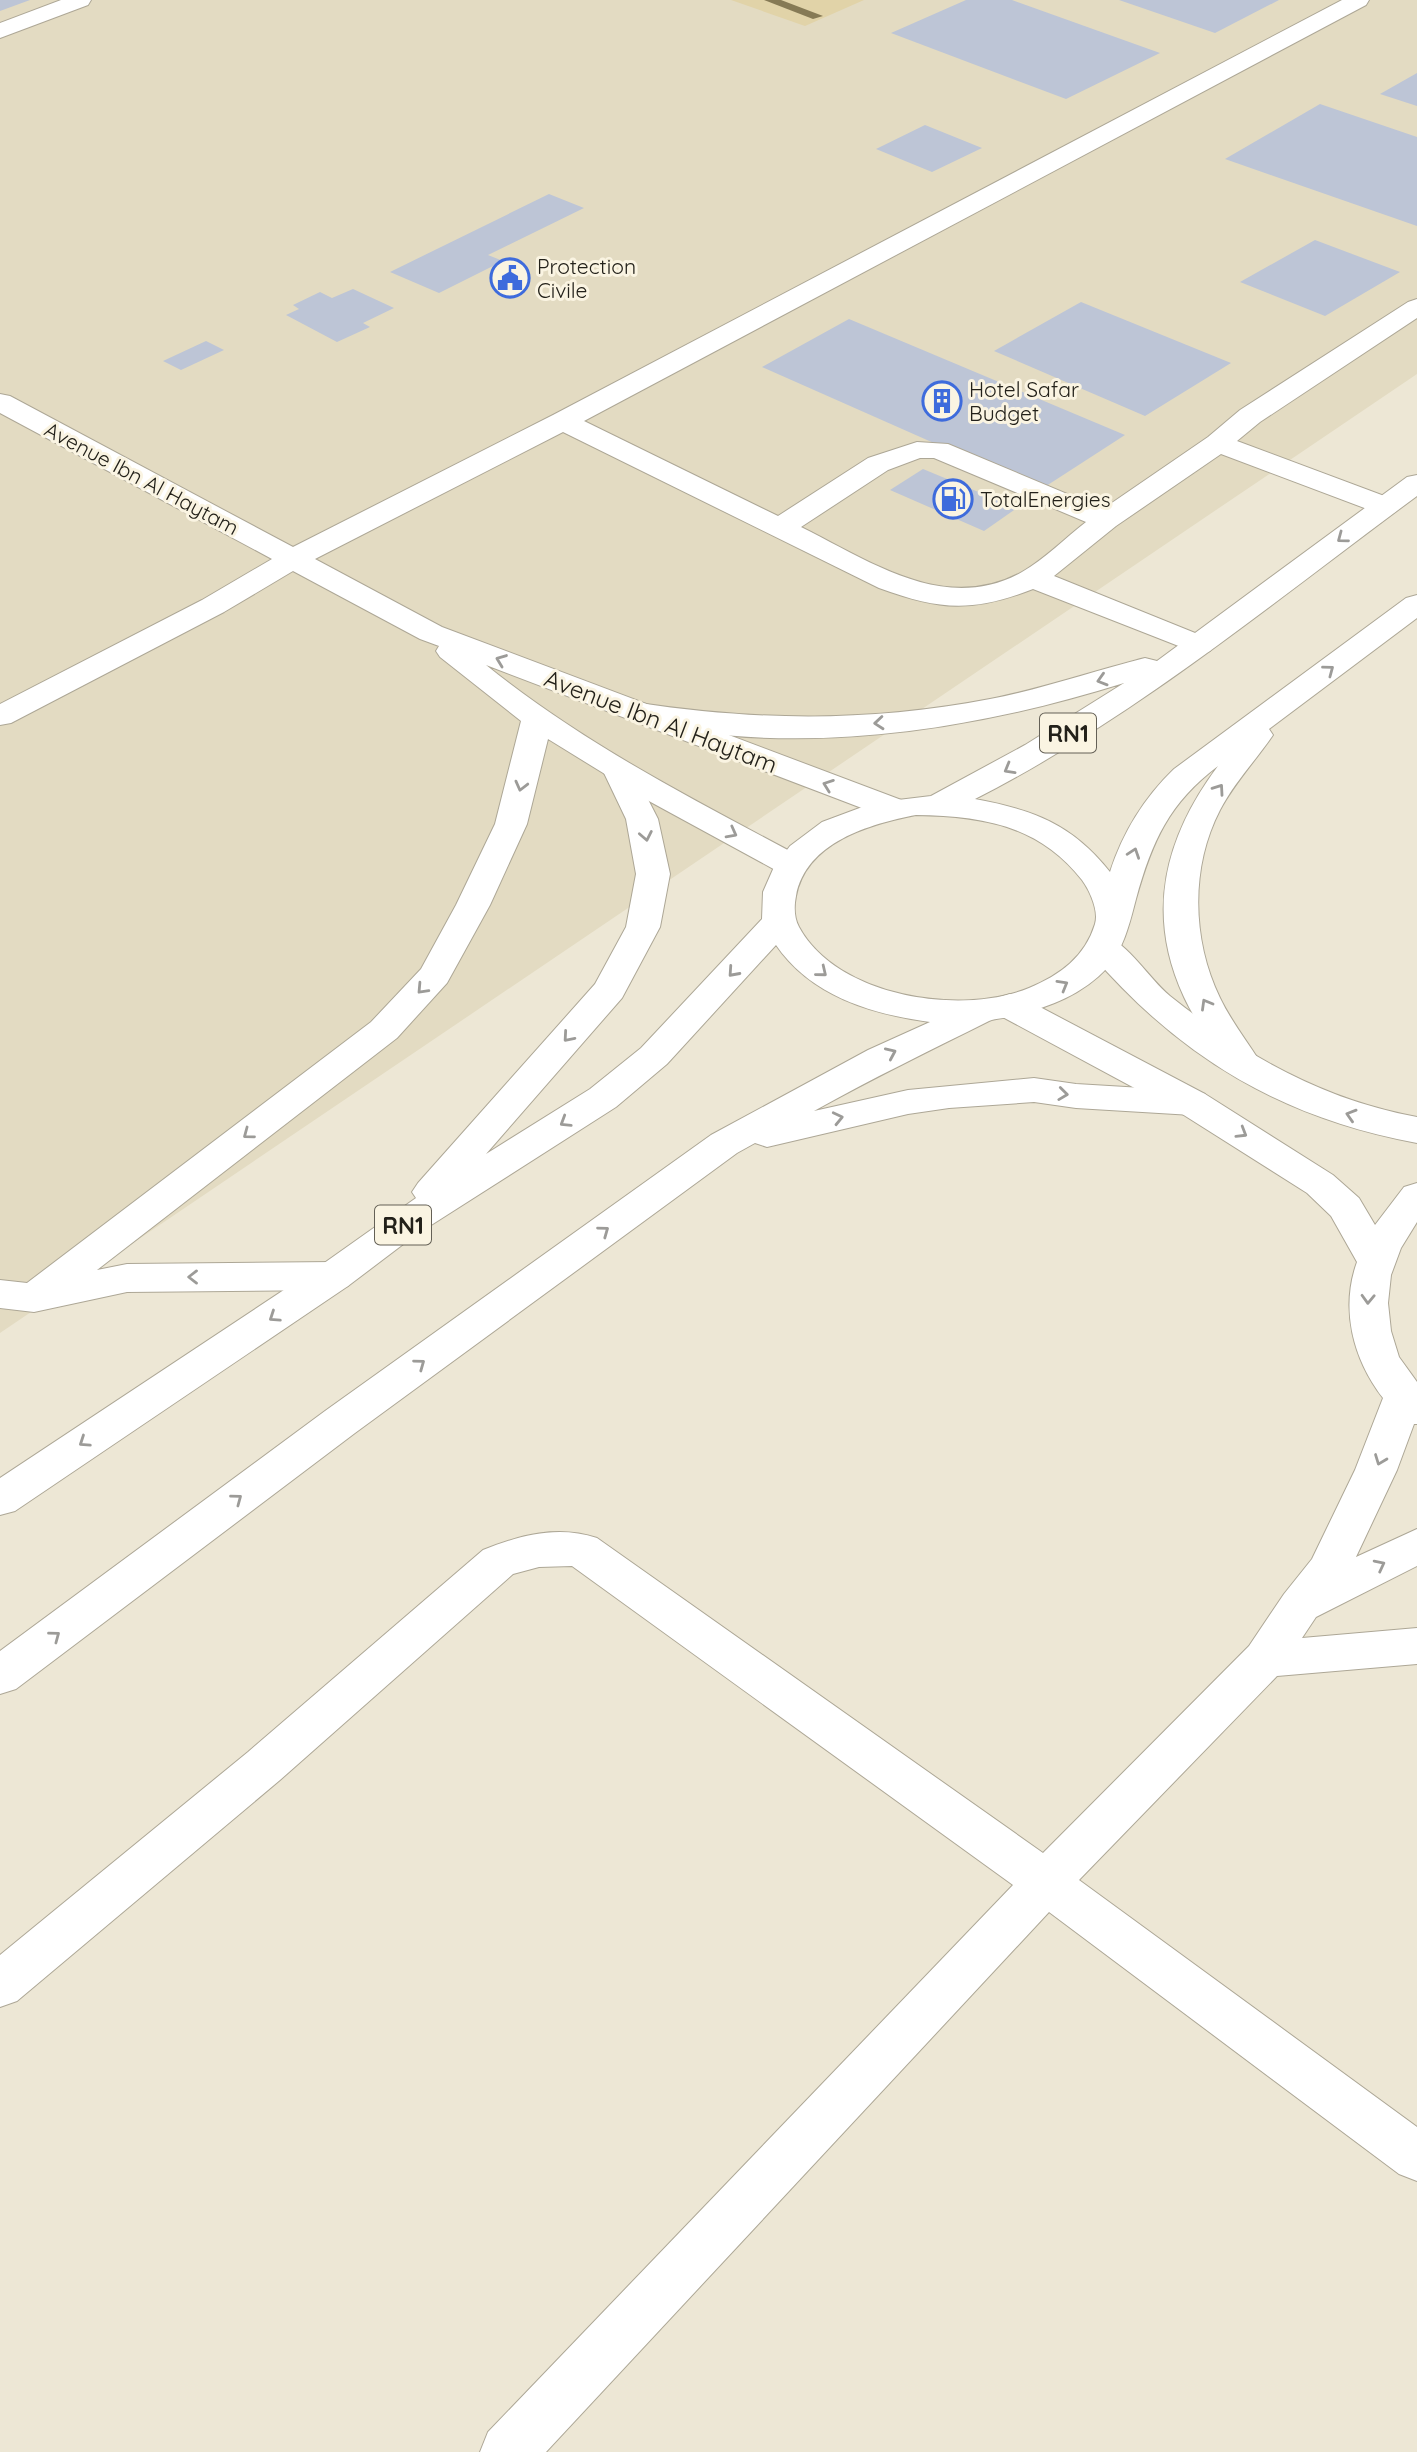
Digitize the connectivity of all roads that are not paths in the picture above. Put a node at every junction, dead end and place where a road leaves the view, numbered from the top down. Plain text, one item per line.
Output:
1 (80, 0) edge
2 (1358, 0) edge
3 (0, 30) edge
4 (1417, 307) edge
5 (0, 401) edge
6 (563, 421) junction
7 (1217, 443) junction
8 (1417, 483) edge
9 (1385, 506) junction
10 (1106, 520) junction
11 (780, 528) junction
12 (293, 559) junction
13 (1033, 578) junction
14 (1417, 604) edge
15 (431, 633) junction
16 (1195, 648) junction
17 (1274, 711) junction
18 (639, 712) junction
19 (0, 716) edge
20 (537, 720) junction
21 (620, 773) junction
22 (940, 804) junction
23 (892, 808) junction
24 (792, 865) junction
25 (779, 921) junction
26 (1108, 932) junction
27 (998, 1008) junction
28 (1242, 1062) junction
29 (1192, 1103) junction
30 (1417, 1130) edge
31 (724, 1144) junction
32 (1417, 1196) edge
33 (400, 1226) junction
34 (1375, 1260) junction
35 (334, 1276) junction
36 (11, 1300) edge
37 (1411, 1403) edge
38 (0, 1499) edge
39 (1417, 1546) edge
40 (1299, 1606) junction
41 (1417, 1646) edge
42 (1265, 1658) junction
43 (0, 1676) edge
44 (1046, 1882) junction
45 (0, 1985) edge
46 (1417, 2157) edge
47 (508, 2452) edge

1 - 3 main road
2 - 6 main road
4 - 7 main road
5 - 12 main road, Avenue Ibn Al Haytam
6 - 11 main road
6 - 12 main road
7 - 9 main road
7 - 10 main road
8 - 9 main road, RN1
9 -> 16 main road, RN1
10 - 11 main road
10 - 13 main road
11 - 13 main road
12 - 15 main road, Avenue Ibn Al Haytam
12 - 19 main road
13 - 16 main road
17 -> 14 main road
18 -> 15 main road, Avenue Ibn Al Haytam
15 - 20 main road, Avenue Ibn Al Haytam
16 -> 18 main road
16 -> 22 main road, RN1
26 -> 17 main road
28 -> 17 main road
23 -> 18 main road, Avenue Ibn Al Haytam
20 - 21 main road, Avenue Ibn Al Haytam
20 -> 36 main road
21 -> 24 main road, Avenue Ibn Al Haytam
21 -> 33 main road
22 - 23 main road, RN1
22 - 26 main road, RN1
23 - 24 main road, RN1
24 - 25 main road, RN1
25 -> 27 main road
25 -> 33 main road, RN1
27 -> 26 main road
26 - 28 main road
27 - 29 main road
31 -> 27 main road
30 -> 28 main road
31 -> 29 main road
29 -> 34 main road
43 -> 31 main road
32 - 34 main road
33 - 35 main road, RN1
34 -> 37 main road
35 -> 36 main road
35 -> 38 main road, RN1
37 -> 40 main road
40 -> 39 main road
40 - 42 main road
41 - 42 main road
42 - 44 main road
44 - 45 main road
44 - 46 main road
44 - 47 main road

